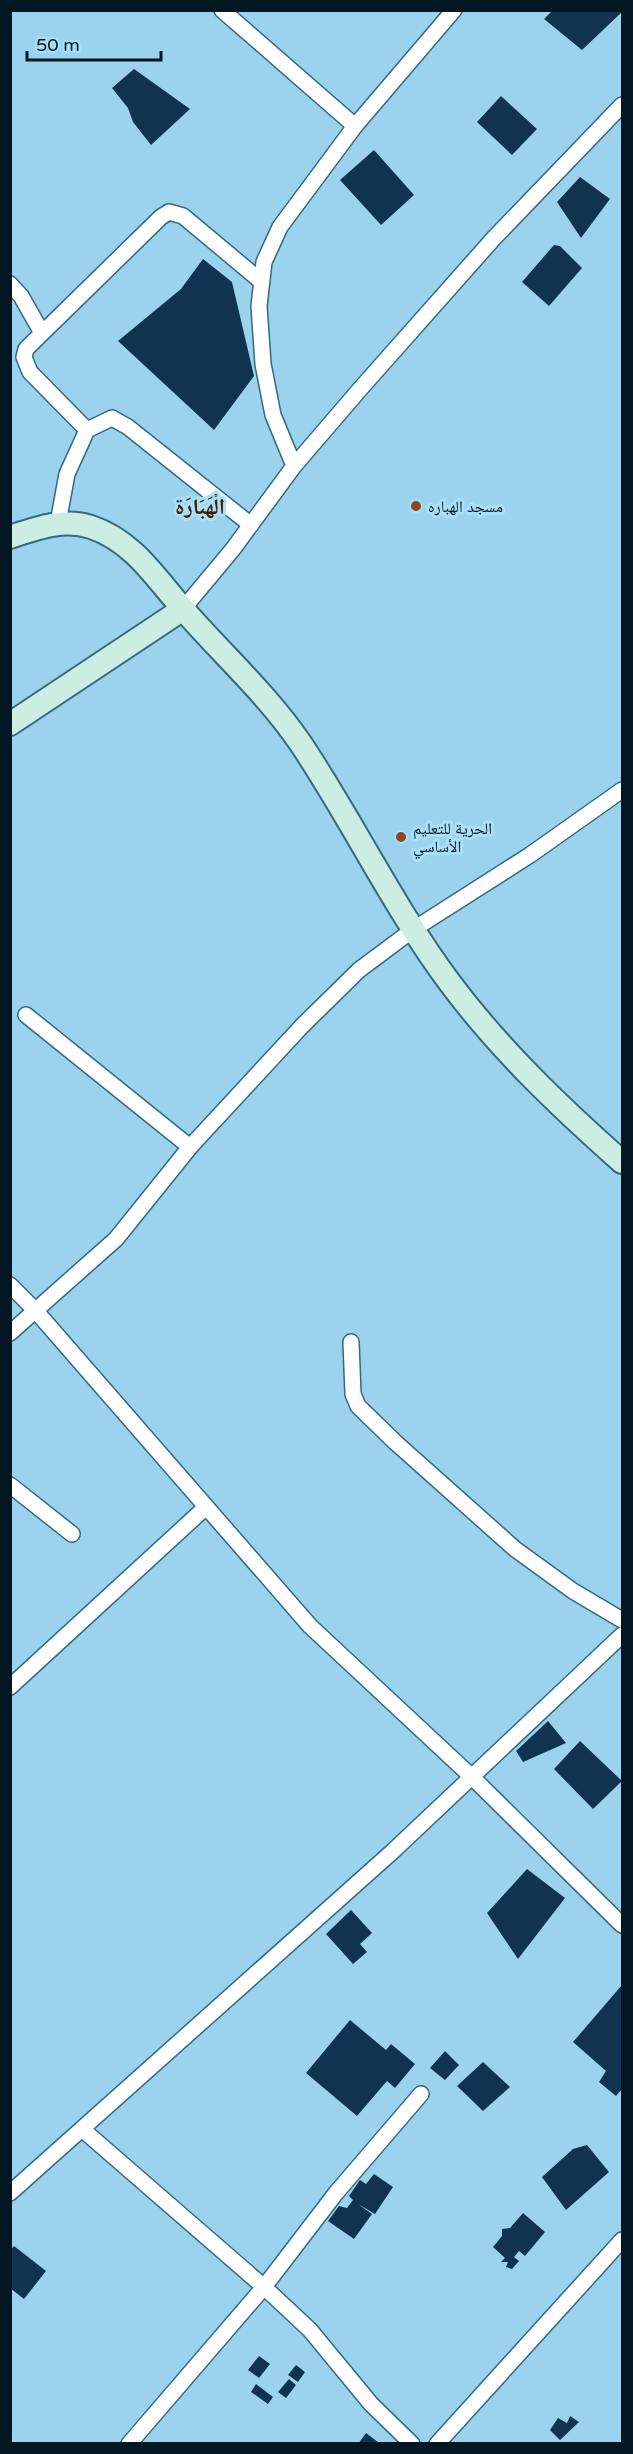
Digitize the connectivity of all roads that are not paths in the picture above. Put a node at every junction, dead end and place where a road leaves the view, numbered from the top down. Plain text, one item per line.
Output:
1 (222, 10) edge
2 (454, 10) edge
3 (622, 105) edge
4 (355, 126) junction
5 (262, 282) junction
6 (10, 284) edge
7 (42, 333) junction
8 (87, 430) junction
9 (294, 466) junction
10 (58, 523) junction
11 (251, 525) junction
12 (10, 537) edge
13 (183, 609) junction
14 (10, 723) edge
15 (622, 790) edge
16 (414, 929) junction
17 (27, 1015) dead end
18 (190, 1147) junction
19 (622, 1162) edge
20 (10, 1285) edge
21 (35, 1310) junction
22 (10, 1333) edge
23 (351, 1342) dead end
24 (10, 1485) edge
25 (206, 1507) junction
26 (72, 1534) dead end
27 (622, 1620) edge
28 (622, 1635) edge
29 (10, 1687) edge
30 (472, 1777) junction
31 (622, 1925) edge
32 (421, 2094) dead end
33 (82, 2129) junction
34 (10, 2193) edge
35 (622, 2240) edge
36 (264, 2287) junction
37 (129, 2444) edge
38 (412, 2444) edge
39 (437, 2444) edge

1 - 4 street
2 - 4 street
3 - 9 street
4 - 5 street
5 - 7 street
5 - 9 street
6 - 7 street
7 - 8 street
8 - 10 street
8 - 11 street
9 - 11 street
10 - 12 street
10 - 13 street
11 - 13 street
13 - 14 street
13 - 16 street
15 - 16 street
16 - 18 street
16 - 19 street
17 - 18 street
18 - 21 street
20 - 21 street
21 - 22 street
21 - 25 street
23 - 27 street
24 - 26 street
25 - 29 street
25 - 30 street
28 - 30 street
30 - 31 street
30 - 33 street
32 - 36 street
33 - 34 street
33 - 36 street
35 - 39 street
36 - 37 street
36 - 38 street

